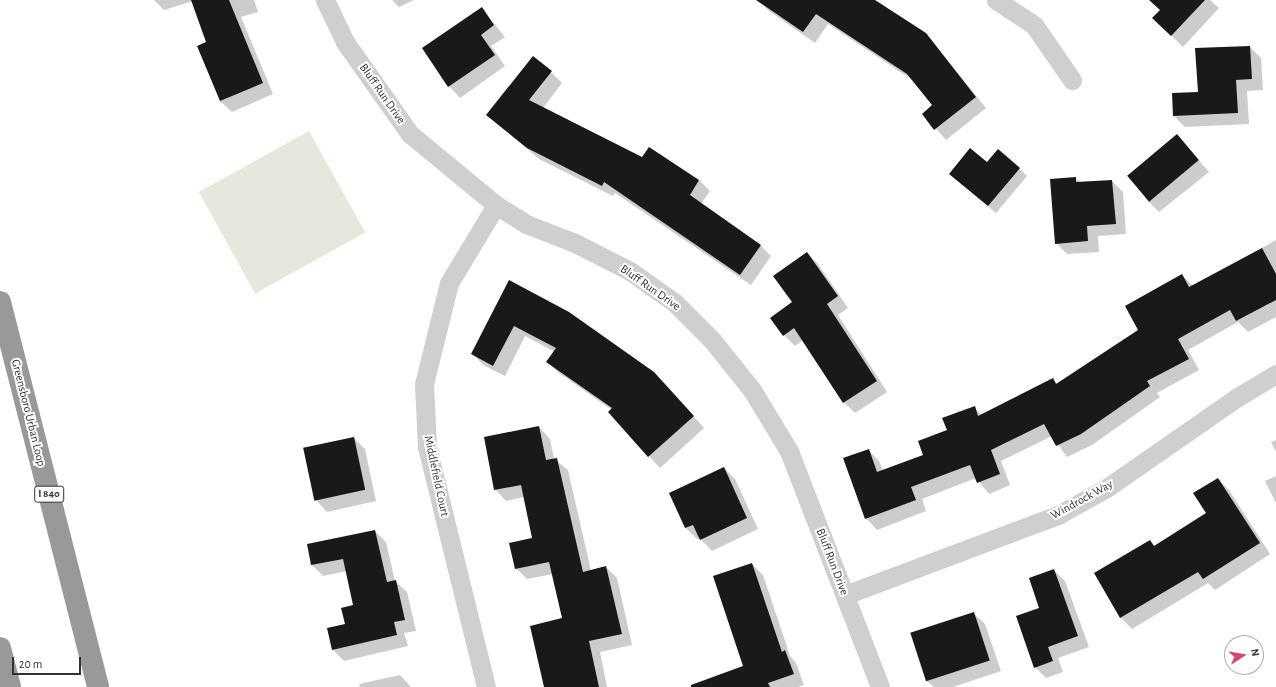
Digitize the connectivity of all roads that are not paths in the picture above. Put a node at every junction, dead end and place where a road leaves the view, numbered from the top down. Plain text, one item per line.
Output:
1 (325, 0) edge
2 (996, 0) edge
3 (1072, 80) dead end
4 (496, 205) junction
5 (0, 302) edge
6 (1276, 374) edge
7 (845, 595) junction
8 (0, 648) edge
9 (10, 687) edge
10 (98, 687) edge
11 (486, 687) edge
12 (880, 687) edge

1 - 4 street, Bluff Run Drive
2 - 3 street
4 - 7 street, Bluff Run Drive
4 - 11 street, Middlefield Court
5 - 10 highway, Greensboro Urban Loop / I 840
6 - 7 street, Windrock Way
7 - 12 street, Bluff Run Drive
8 - 9 highway

